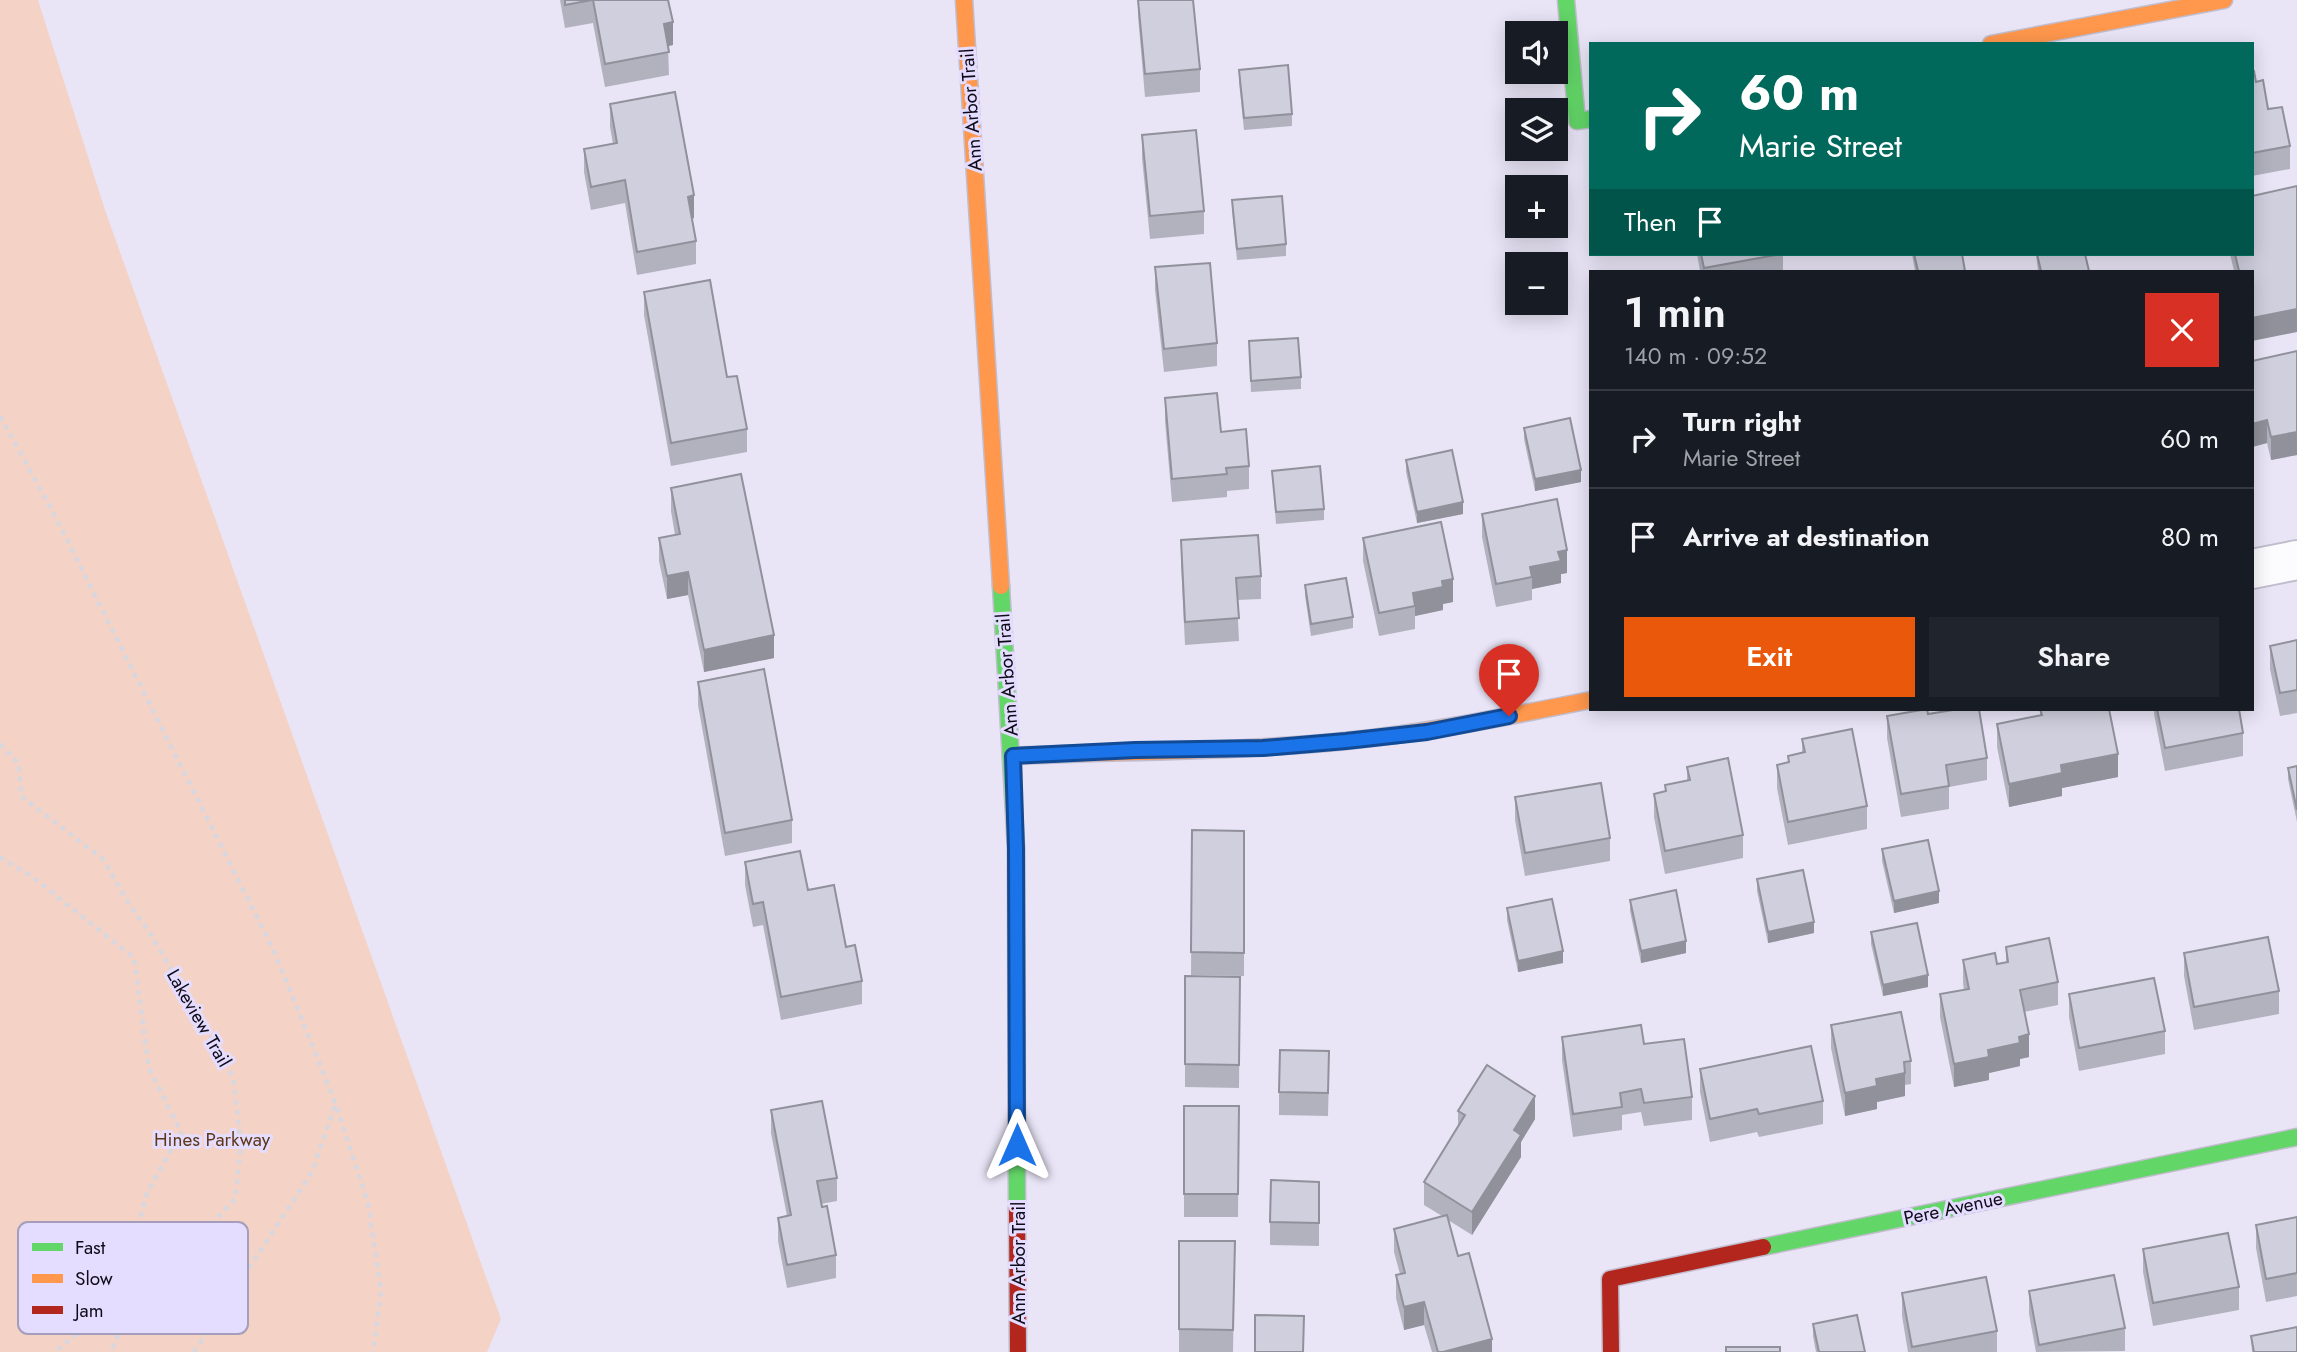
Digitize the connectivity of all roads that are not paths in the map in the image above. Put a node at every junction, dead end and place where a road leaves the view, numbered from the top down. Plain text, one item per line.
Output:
1 (964, 0) edge
2 (1566, 0) edge
3 (2224, 0) edge
4 (2002, 42) edge
5 (1584, 120) edge
6 (2297, 560) edge
7 (2254, 569) edge
8 (1589, 700) edge
9 (1013, 756) junction
10 (2297, 1137) edge
11 (1018, 1352) edge
12 (1611, 1352) edge

1 - 9 street, Ann Arbor Trail
2 - 5 street
3 - 4 street
6 - 7 street
8 - 9 street
9 - 11 street, Ann Arbor Trail
10 - 12 street, Pere Avenue

